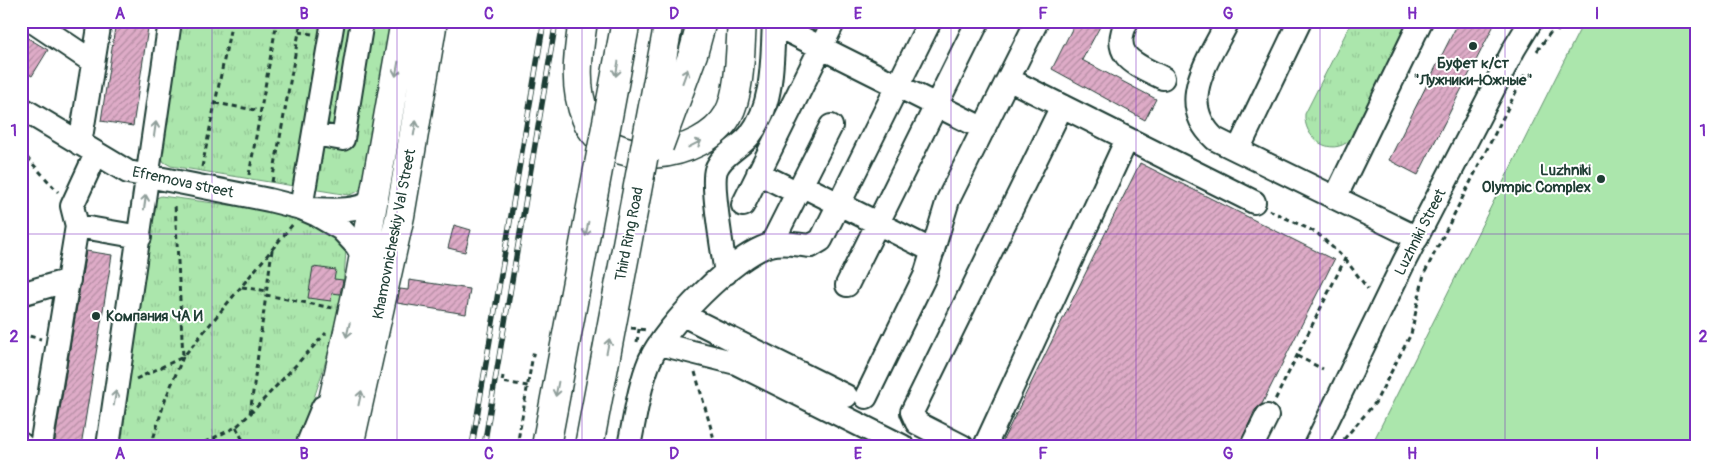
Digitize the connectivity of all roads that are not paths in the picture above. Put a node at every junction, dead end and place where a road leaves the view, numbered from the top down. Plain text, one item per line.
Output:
1 (32, 21) edge
2 (100, 21) edge
3 (170, 21) edge
4 (332, 21) edge
5 (362, 21) edge
6 (405, 21) edge
7 (433, 21) edge
8 (583, 21) edge
9 (626, 21) edge
10 (669, 21) edge
11 (702, 21) edge
12 (742, 21) edge
13 (834, 21) edge
14 (930, 21) edge
15 (978, 21) edge
16 (1037, 21) edge
17 (1126, 21) edge
18 (1228, 21) edge
19 (1300, 21) edge
20 (1422, 21) edge
21 (1531, 21) edge
22 (774, 22) edge
23 (821, 47) junction
24 (93, 62) junction
25 (1163, 78) dead end
26 (1008, 79) junction
27 (898, 86) junction
28 (936, 105) junction
29 (1062, 106) junction
30 (21, 108) edge
31 (831, 126) dead end
32 (984, 129) junction
33 (314, 134) junction
34 (1127, 139) junction
35 (88, 149) junction
36 (1238, 150) junction
37 (758, 173) junction
38 (148, 178) junction
39 (799, 189) junction
40 (404, 194) junction
41 (1335, 198) junction
42 (1254, 202) road end
43 (839, 204) junction
44 (743, 205) dead end
45 (373, 208) junction
46 (305, 214) junction
47 (75, 216) junction
48 (878, 224) junction
49 (140, 237) junction
50 (628, 238) junction
51 (1417, 238) junction
52 (771, 245) junction
53 (933, 251) junction
54 (364, 258) junction
55 (726, 273) junction
56 (68, 280) junction
57 (847, 285) dead end
58 (21, 294) edge
59 (683, 315) junction
60 (660, 344) junction
61 (340, 367) junction
62 (1267, 416) road end
63 (41, 446) edge
64 (108, 446) edge
65 (307, 446) edge
66 (323, 446) edge
67 (349, 446) edge
68 (546, 446) edge
69 (589, 446) edge
70 (629, 446) edge
71 (902, 446) edge
72 (962, 446) edge
73 (984, 446) edge
74 (1252, 446) edge
75 (1315, 446) edge

1 - 24 street
2 - 24 street
38 -> 3 street
4 - 33 street
5 - 33 street
6 -> 45 main road, Khamovnicheskiy Val Street
40 -> 7 main road, Khamovnicheskiy Val Street
8 -> 12 main road
9 -> 68 main road, bridge
10 - 50 main road, Third Ring Road, bridge
50 -> 11 main road, bridge
13 - 23 street
14 - 27 street
15 - 28 street
16 - 26 street
17 - 25 street
18 - 36 street
19 - 36 street
20 - 41 street
21 - 51 street, Luzhniki Street
22 - 23 street
22 - 55 street
23 - 27 street
23 - 37 street
24 - 35 street
26 - 29 street
26 - 32 street
27 - 28 street
27 - 43 street
28 - 32 street
28 - 48 street
29 - 34 street
29 - 72 street
30 - 35 street, Efremova street
31 - 39 street
32 - 53 street
33 - 46 street
34 - 42 street
34 - 73 street
35 - 38 street, Efremova street
35 - 47 street
36 - 41 street
37 - 39 street
37 - 44 street
38 - 46 street, Efremova street
49 -> 38 street
39 - 43 street
39 - 52 street
40 - 45 street, Efremova street
67 -> 40 main road, Khamovnicheskiy Val Street
41 - 51 street
43 - 48 street
43 - 52 street
45 - 46 street, Efremova street
45 - 54 main road, Khamovnicheskiy Val Street
46 - 54 street, Efremova street
47 - 49 street
47 - 56 street
48 - 53 street
48 - 57 street
64 -> 49 street
69 -> 50 main road, Third Ring Road, bridge
51 - 75 street, Luzhniki Street
52 - 55 street
53 - 59 street
54 -> 61 main road, Khamovnicheskiy Val Street
55 - 59 street
56 - 58 street
56 - 63 street
59 - 60 street
60 - 70 street
60 - 71 street
61 - 65 street
61 - 66 main road, Khamovnicheskiy Val Street
62 - 74 street

